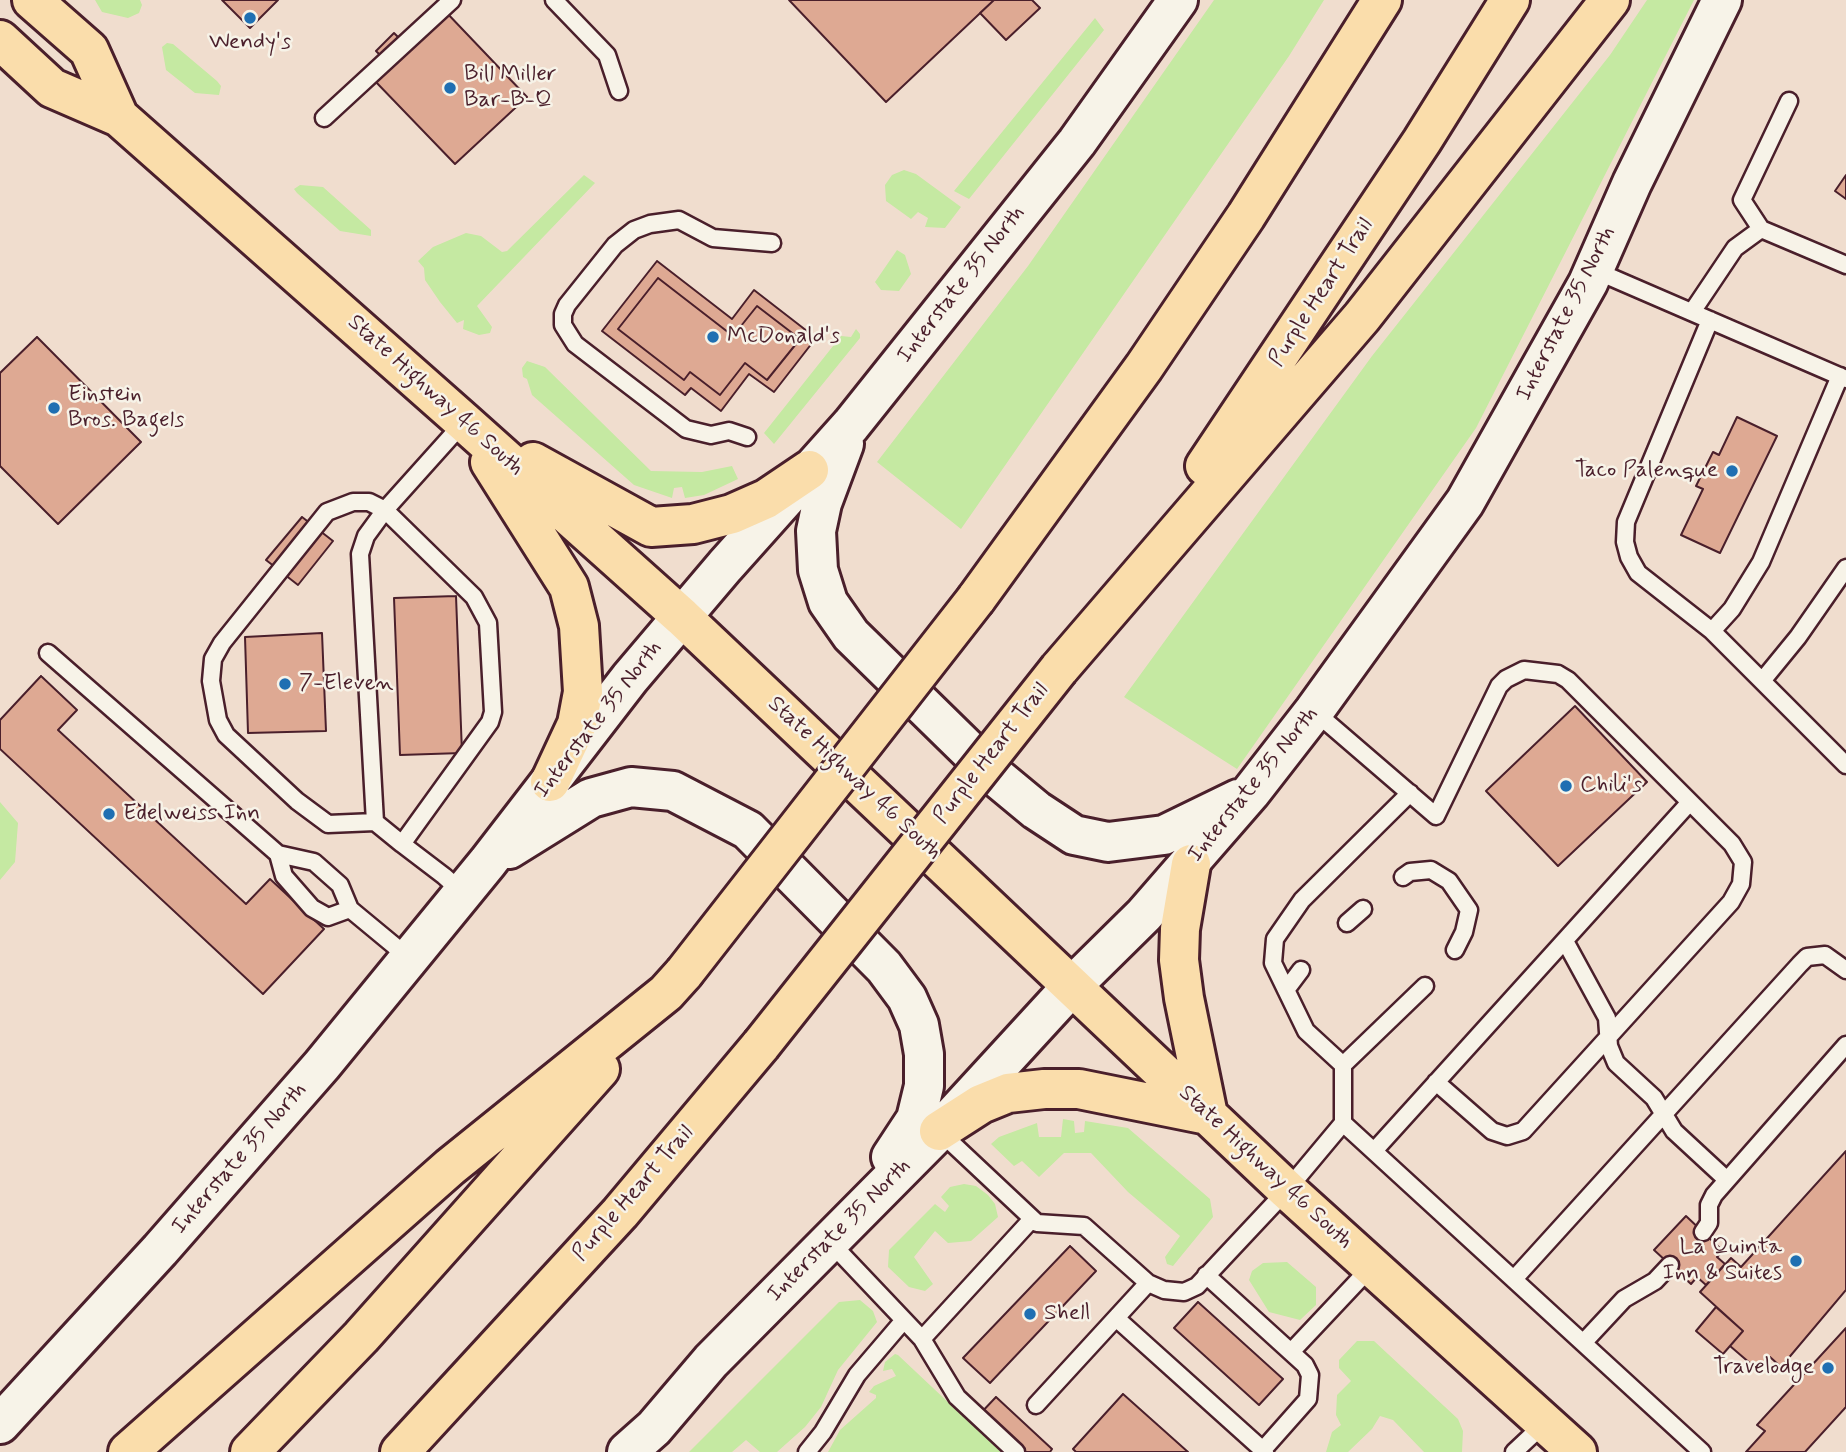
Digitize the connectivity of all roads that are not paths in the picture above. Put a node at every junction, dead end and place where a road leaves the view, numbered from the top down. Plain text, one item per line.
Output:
1 (32, 0) edge
2 (452, 0) edge
3 (554, 0) edge
4 (1178, 0) edge
5 (1382, 0) edge
6 (1510, 0) edge
7 (1610, 0) edge
8 (1721, 0) edge
9 (0, 40) edge
10 (618, 90) dead end
11 (1789, 102) dead end
12 (119, 117) junction
13 (324, 118) dead end
14 (1760, 229) junction
15 (772, 243) dead end
16 (1846, 265) edge
17 (1594, 270) junction
18 (1692, 312) junction
19 (1710, 320) junction
20 (1843, 378) edge
21 (464, 422) junction
22 (851, 425) junction
23 (747, 437) dead end
24 (809, 470) junction
25 (385, 510) junction
26 (1846, 568) edge
27 (682, 617) junction
28 (1712, 631) junction
29 (48, 653) dead end
30 (1059, 669) junction
31 (1762, 681) junction
32 (1314, 711) junction
33 (1846, 765) edge
34 (550, 782) junction
35 (1251, 792) junction
36 (1410, 793) junction
37 (1690, 802) junction
38 (375, 821) junction
39 (402, 844) junction
40 (278, 854) junction
41 (488, 862) junction
42 (1191, 864) junction
43 (1403, 877) dead end
44 (462, 892) junction
45 (351, 909) junction
46 (1363, 909) dead end
47 (1347, 923) dead end
48 (1565, 940) junction
49 (1455, 950) dead end
50 (408, 957) junction
51 (1301, 970) dead end
52 (1846, 970) edge
53 (675, 983) junction
54 (1073, 985) junction
55 (1425, 986) dead end
56 (1286, 990) junction
57 (1610, 1037) junction
58 (1846, 1045) edge
59 (1343, 1065) junction
60 (1437, 1082) junction
61 (1664, 1114) junction
62 (1208, 1115) junction
63 (1343, 1123) junction
64 (939, 1131) junction
65 (1374, 1151) junction
66 (1727, 1180) junction
67 (1287, 1190) junction
68 (1032, 1219) junction
69 (838, 1232) junction
70 (1703, 1232) dead end
71 (1670, 1265) dead end
72 (1371, 1267) junction
73 (1206, 1275) junction
74 (1514, 1279) junction
75 (1148, 1283) junction
76 (1116, 1318) junction
77 (904, 1320) junction
78 (922, 1339) junction
79 (1583, 1343) junction
80 (1291, 1352) junction
81 (1036, 1405) dead end
82 (1545, 1423) junction
83 (0, 1424) edge
84 (1263, 1451) edge
85 (128, 1452) edge
86 (250, 1452) edge
87 (400, 1452) edge
88 (627, 1452) edge
89 (807, 1452) edge
90 (1016, 1452) edge
91 (1514, 1452) edge
92 (1577, 1452) edge
93 (1702, 1452) edge

1 - 12 main road, State Highway 46 South
2 - 13 lane
3 - 10 lane
4 - 22 main road, Interstate 35 North
5 - 53 main road, bridge
6 - 30 main road, Purple Heart Trail
7 - 30 main road
8 - 17 main road, Interstate 35 North
9 - 12 main road, State Highway 46 South
11 - 14 lane
12 - 21 main road, State Highway 46 South
14 - 16 lane
14 - 18 lane
15 - 23 lane
17 - 18 lane
17 - 32 main road, Interstate 35 North
18 - 19 lane
19 - 20 lane
19 - 28 lane
20 - 28 lane
21 - 24 main road
21 - 25 lane
21 - 27 main road, State Highway 46 South
21 - 34 main road
22 - 24 main road, Interstate 35 North
22 - 35 main road
24 - 27 main road, Interstate 35 North
25 - 38 lane
25 - 38 lane
25 - 39 lane
26 - 31 lane
27 - 34 main road, Interstate 35 North
27 - 54 main road, State Highway 46 South
28 - 31 lane
29 - 40 lane
30 - 87 main road, Purple Heart Trail, bridge
31 - 33 lane
32 - 35 main road, Interstate 35 North
32 - 36 lane
34 - 41 main road, Interstate 35 North
35 - 42 main road, Interstate 35 North
36 - 37 lane
36 - 56 lane
37 - 48 lane
37 - 57 lane
38 - 39 lane
39 - 44 lane
40 - 45 lane
40 - 45 lane
41 - 44 main road, Interstate 35 North
41 - 69 main road
42 - 54 main road, Interstate 35 North
42 - 62 main road
43 - 49 lane
44 - 50 main road, Interstate 35 North
45 - 50 lane
46 - 47 lane
48 - 57 lane
48 - 60 lane
50 - 83 main road, Interstate 35 North
51 - 56 lane
52 - 61 lane
53 - 85 main road
53 - 86 main road
54 - 62 main road, State Highway 46 South
54 - 64 main road, Interstate 35 North
55 - 59 lane
56 - 59 lane
57 - 60 lane
57 - 61 lane
58 - 66 lane
59 - 63 lane
60 - 65 lane
61 - 66 lane
61 - 74 lane
62 - 64 main road
62 - 67 main road, State Highway 46 South
63 - 65 lane
63 - 67 lane
64 - 68 lane
64 - 69 main road, Interstate 35 North
65 - 74 lane
66 - 70 lane
67 - 72 main road, State Highway 46 South
67 - 73 lane
68 - 75 lane
68 - 78 lane
69 - 77 lane
69 - 88 main road, Interstate 35 North
71 - 79 lane
72 - 80 lane
72 - 82 main road, State Highway 46 South
73 - 75 lane
73 - 80 lane
74 - 79 lane
75 - 76 lane
76 - 81 lane
76 - 84 lane
77 - 78 lane
77 - 89 lane
78 - 90 lane
79 - 93 lane
80 - 84 lane
82 - 91 lane
82 - 92 main road, State Highway 46 South

